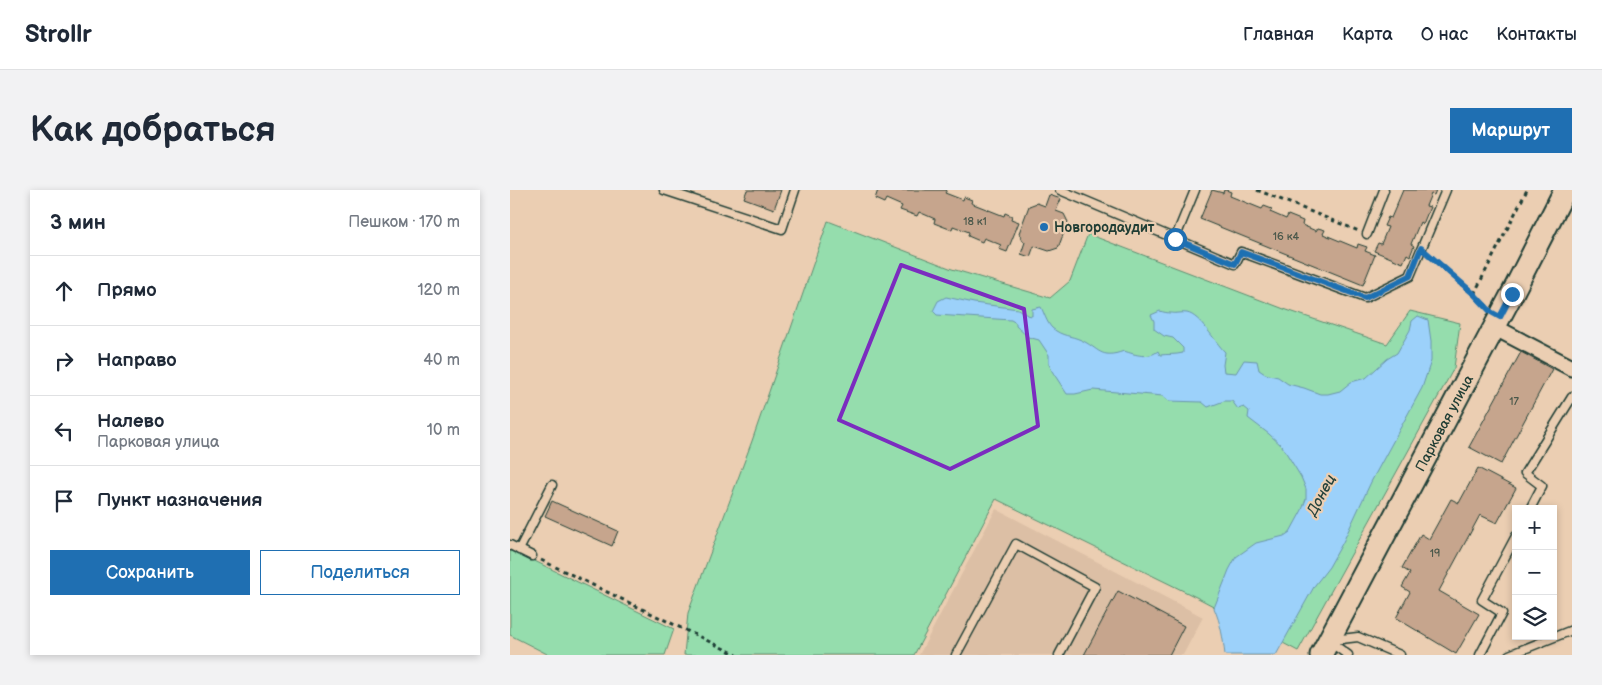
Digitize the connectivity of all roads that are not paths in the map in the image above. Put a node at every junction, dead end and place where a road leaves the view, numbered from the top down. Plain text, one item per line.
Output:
1 (795, 190) edge
2 (1060, 190) edge
3 (1195, 190) edge
4 (1384, 190) edge
5 (1446, 190) edge
6 (1565, 190) edge
7 (670, 191) edge
8 (1367, 234) road end
9 (1175, 239) junction
10 (1497, 322) junction
11 (1572, 368) edge
12 (1572, 397) edge
13 (552, 485) dead end
14 (1532, 505) edge
15 (1512, 544) edge
16 (510, 545) edge
17 (519, 550) junction
18 (532, 556) road end
19 (1572, 630) edge
20 (1324, 648) edge
21 (956, 655) edge
22 (1059, 655) edge
23 (1348, 655) edge
24 (1400, 655) edge
25 (1480, 655) edge
26 (1509, 655) edge

1 - 7 lane
2 - 9 lane
3 - 9 lane
4 - 8 lane
5 - 9 lane
6 - 10 street, Парковая улица
10 - 11 street
10 - 20 street, Парковая улица
12 - 14 lane
13 - 17 lane
15 - 25 lane
16 - 17 lane
17 - 18 lane
19 - 26 lane
20 - 23 lane
20 - 24 lane
21 - 22 lane

